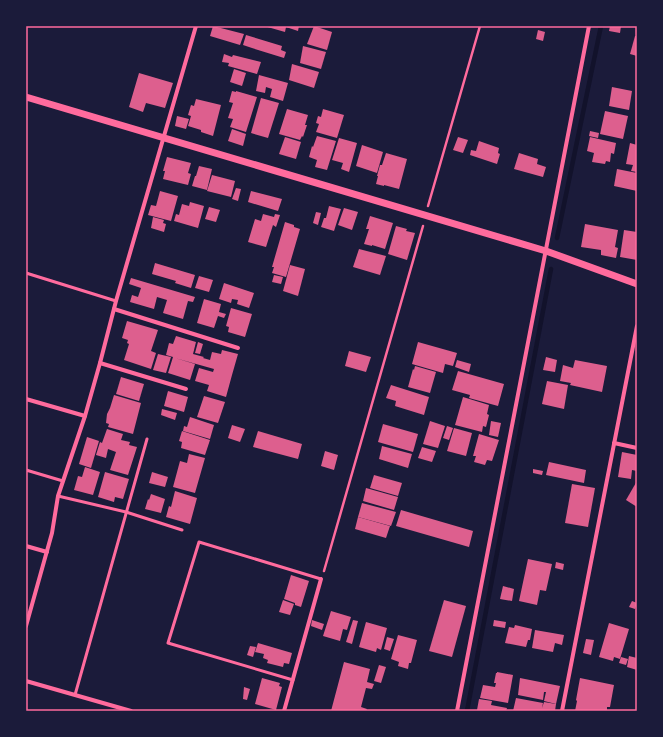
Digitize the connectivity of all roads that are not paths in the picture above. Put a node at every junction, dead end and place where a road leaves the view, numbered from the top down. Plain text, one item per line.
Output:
1 (196, 26) edge
2 (589, 26) edge
3 (26, 97) edge
4 (164, 138) junction
5 (546, 251) junction
6 (26, 273) edge
7 (637, 284) edge
8 (116, 301) junction
9 (114, 309) junction
10 (637, 326) edge
11 (238, 348) dead end
12 (100, 363) junction
13 (186, 389) dead end
14 (26, 398) edge
15 (85, 416) junction
16 (147, 439) dead end
17 (614, 443) junction
18 (637, 448) edge
19 (26, 470) edge
20 (63, 481) junction
21 (58, 496) junction
22 (126, 512) junction
23 (182, 530) dead end
24 (26, 546) edge
25 (47, 552) junction
26 (321, 579) joint
27 (26, 626) edge
28 (293, 680) junction
29 (26, 681) edge
30 (75, 695) junction
31 (131, 711) edge
32 (284, 711) edge
33 (457, 711) edge
34 (562, 711) edge

1 - 4 street
2 - 5 street
3 - 4 street
4 - 5 street
4 - 8 street
5 - 7 street
5 - 33 street
6 - 8 lane
8 - 9 street
9 - 11 street
9 - 12 street
10 - 17 street
12 - 13 street
12 - 15 street
14 - 15 street
15 - 20 street
16 - 22 lane
17 - 18 street
17 - 34 street
19 - 20 lane
20 - 21 street
21 - 22 lane
21 - 25 street
22 - 23 lane
22 - 30 lane
24 - 25 street
25 - 27 street
26 - 28 street
26 - 28 lane
28 - 32 street
29 - 30 street
30 - 31 street

